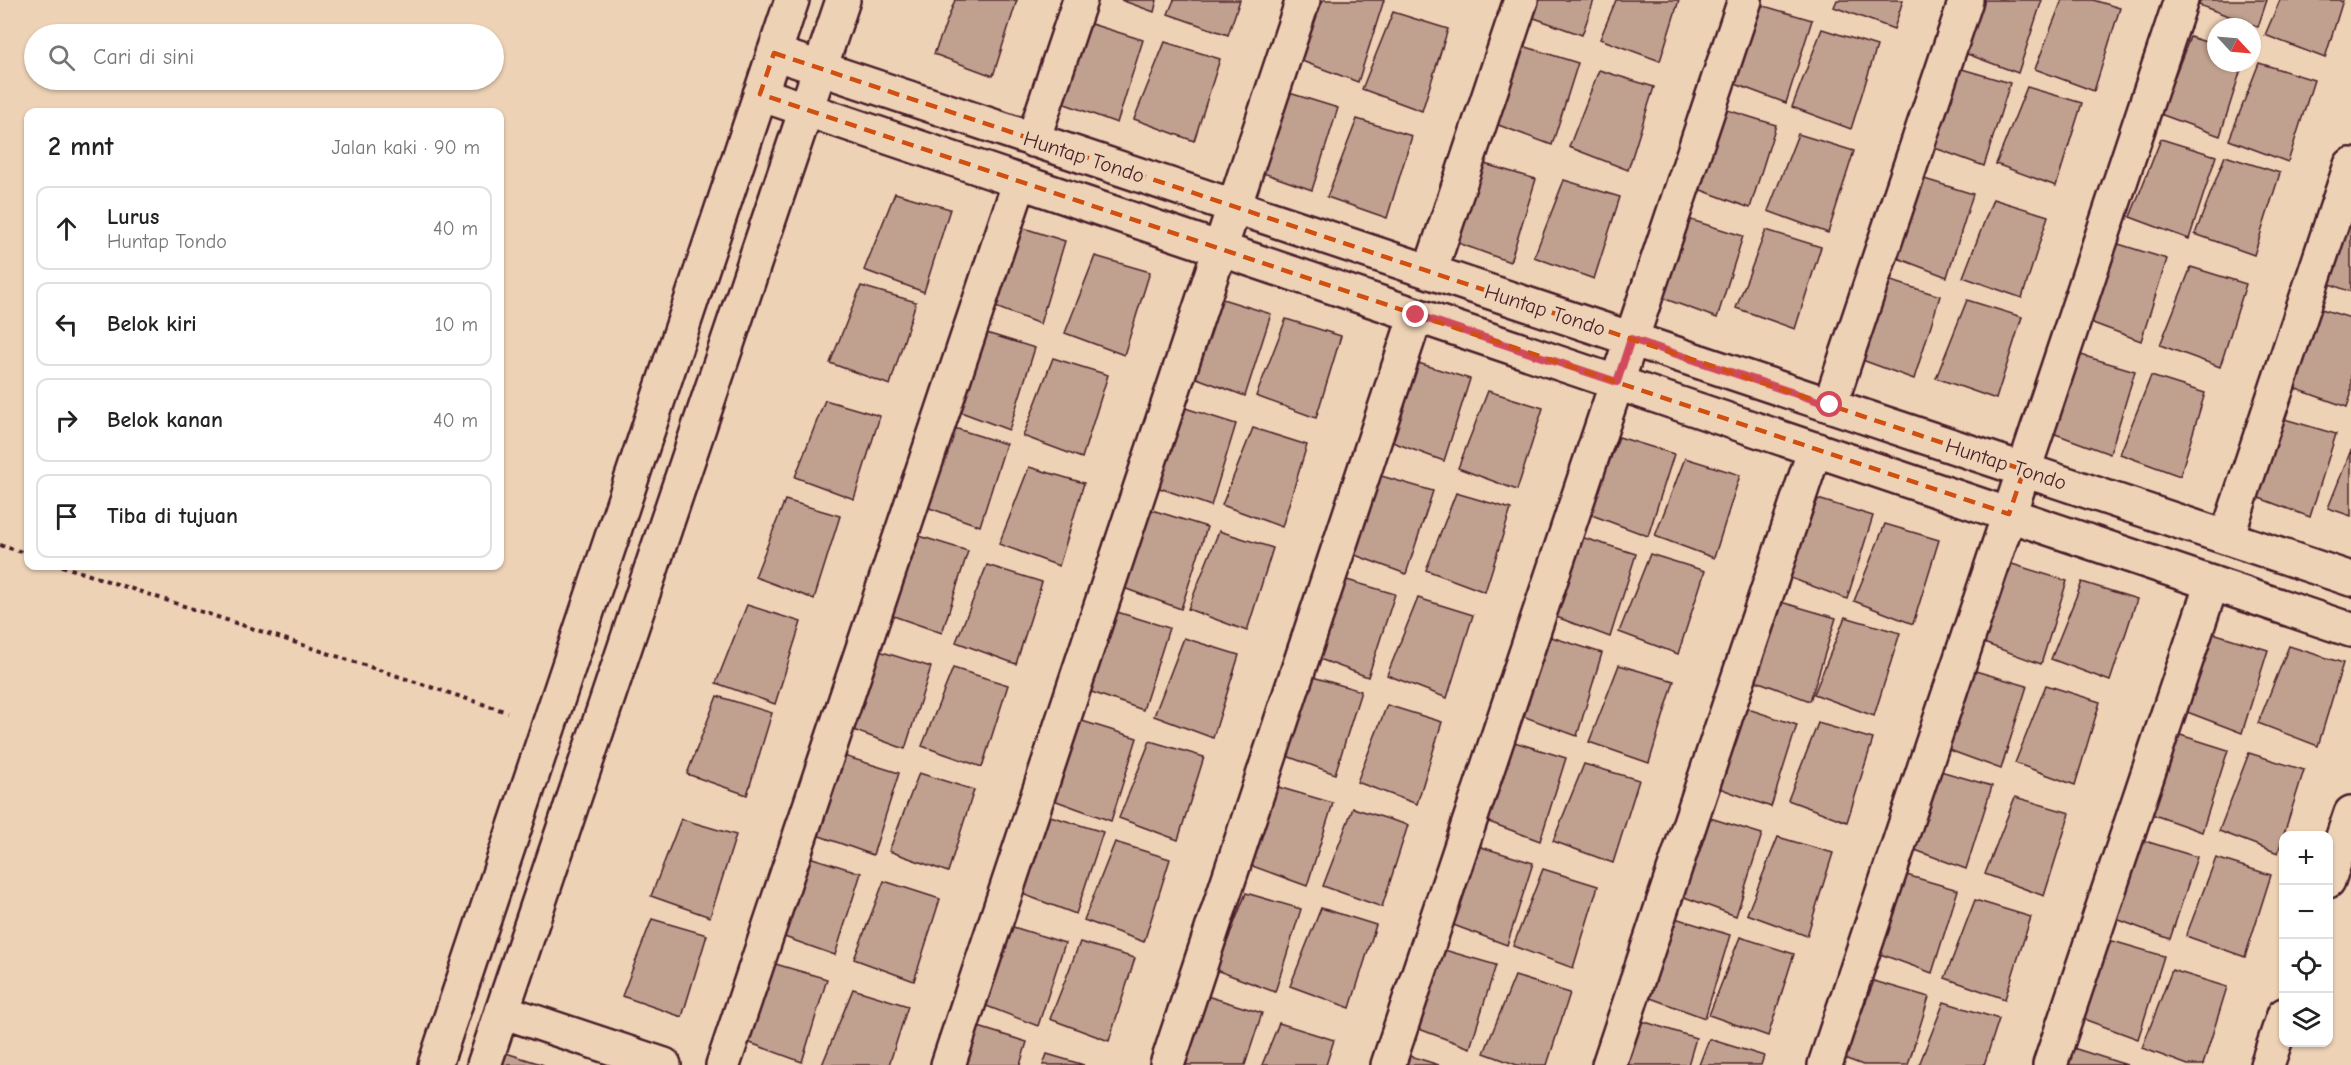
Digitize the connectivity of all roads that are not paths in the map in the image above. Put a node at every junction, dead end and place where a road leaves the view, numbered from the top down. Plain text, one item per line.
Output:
1 (792, 0) edge
2 (843, 0) edge
3 (1080, 0) edge
4 (1303, 0) edge
5 (1521, 0) edge
6 (1745, 0) edge
7 (1966, 0) edge
8 (2181, 0) edge
9 (774, 53) junction
10 (820, 69) junction
11 (760, 94) junction
12 (806, 110) junction
13 (1033, 140) junction
14 (2351, 165) edge
15 (1020, 181) junction
16 (1234, 207) junction
17 (1220, 249) junction
18 (1430, 272) junction
19 (1416, 315) junction
20 (1631, 339) junction
21 (1617, 382) junction
22 (1830, 405) junction
23 (1815, 448) junction
24 (2024, 470) junction
25 (2009, 514) junction
26 (2227, 537) junction
27 (2351, 579) edge
28 (2212, 583) junction
29 (2351, 630) edge
30 (2351, 813) edge
31 (2333, 866) edge
32 (502, 1011) junction
33 (2279, 1028) edge
34 (435, 1065) edge
35 (484, 1065) edge
36 (664, 1065) edge
37 (723, 1065) edge
38 (948, 1065) edge
39 (1167, 1065) edge
40 (1388, 1065) edge
41 (1609, 1065) edge
42 (1825, 1065) edge
43 (2050, 1065) edge
44 (2267, 1065) edge

1 - 9 street
2 - 10 street
3 - 13 street
4 - 16 street
5 - 18 street
6 - 20 street
7 - 22 street
8 - 24 street
9 - 10 street, Huntap Tondo
9 - 11 street
10 - 12 street
10 - 13 street, Huntap Tondo
11 - 12 street
11 - 34 street
12 - 15 street
12 - 32 street
13 - 16 street, Huntap Tondo
14 - 26 street
15 - 17 street
15 - 37 street
16 - 17 street
16 - 18 street, Huntap Tondo
17 - 19 street
17 - 38 street
18 - 20 street, Huntap Tondo
19 - 21 street
19 - 39 street
20 - 21 street
20 - 22 street, Huntap Tondo
21 - 23 street
21 - 40 street
22 - 24 street, Huntap Tondo
23 - 25 street
23 - 41 street
24 - 25 street
24 - 26 street, Huntap Tondo
25 - 28 street
25 - 42 street
26 - 27 street, Huntap Tondo
28 - 29 street
28 - 43 street
30 - 31 street
32 - 35 street
32 - 36 street
33 - 44 street

